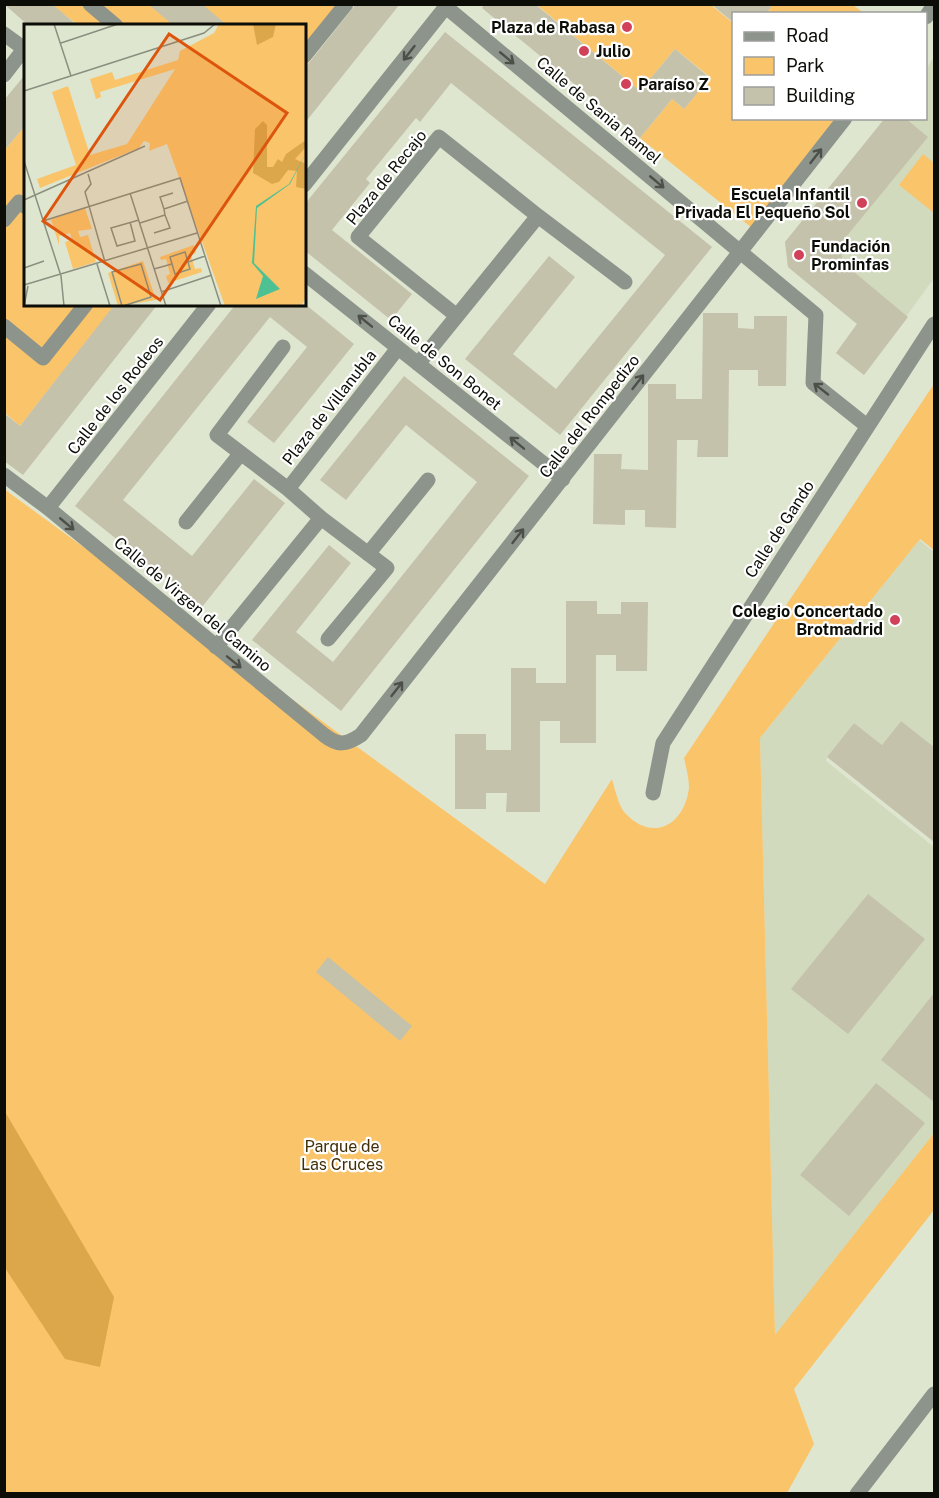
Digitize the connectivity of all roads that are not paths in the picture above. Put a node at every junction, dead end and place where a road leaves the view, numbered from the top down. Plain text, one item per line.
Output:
1 (90, 4) edge
2 (346, 4) edge
3 (447, 6) edge
4 (114, 24) edge
5 (4, 34) edge
6 (24, 49) edge
7 (24, 51) edge
8 (306, 54) edge
9 (4, 75) edge
10 (843, 120) edge
11 (306, 182) edge
12 (24, 206) edge
13 (538, 216) junction
14 (4, 220) edge
15 (741, 251) junction
16 (306, 275) edge
17 (625, 282) dead end
18 (84, 306) edge
19 (207, 306) edge
20 (457, 316) junction
21 (934, 324) edge
22 (4, 326) edge
23 (283, 347) dead end
24 (398, 348) junction
25 (418, 364) junction
26 (867, 426) junction
27 (241, 453) junction
28 (4, 475) edge
29 (563, 479) junction
30 (428, 480) dead end
31 (288, 489) junction
32 (48, 508) junction
33 (321, 518) junction
34 (186, 522) dead end
35 (368, 554) junction
36 (328, 639) dead end
37 (216, 647) junction
38 (361, 735) joint
39 (653, 793) dead end
40 (934, 1394) edge
41 (857, 1494) edge

1 - 4 street
2 - 8 street
3 -> 11 street
3 -> 15 street, Calle de Sania Ramel
5 - 6 street
7 - 9 street
15 -> 10 street, Calle del Rompedizo
12 - 14 street
13 - 17 street, Plaza de Recajo
13 - 20 street
13 - 20 street, Plaza de Recajo
26 -> 15 street, Calle de Sania Ramel
29 -> 15 street, Calle del Rompedizo
24 -> 16 street, Calle de Son Bonet
18 - 22 street
19 - 32 street, Calle de los Rodeos
20 - 25 street
21 - 26 street, Calle de Gando
23 - 27 street, Plaza de Villanubla
24 - 25 street, Calle de Son Bonet
24 - 31 street, Plaza de Villanubla
29 -> 25 street, Calle de Son Bonet
26 - 39 street, Calle de Gando
27 - 31 street, Plaza de Villanubla
27 - 34 street
28 - 32 street, Calle de Virgen del Camino
38 -> 29 street, Calle del Rompedizo
30 - 35 street
31 - 33 street, Plaza de Villanubla
32 -> 37 street, Calle de Virgen del Camino
33 - 35 street, Plaza de Villanubla
33 - 37 street
35 - 36 street, Plaza de Villanubla
37 -> 38 street, Calle de Virgen del Camino
40 - 41 street

